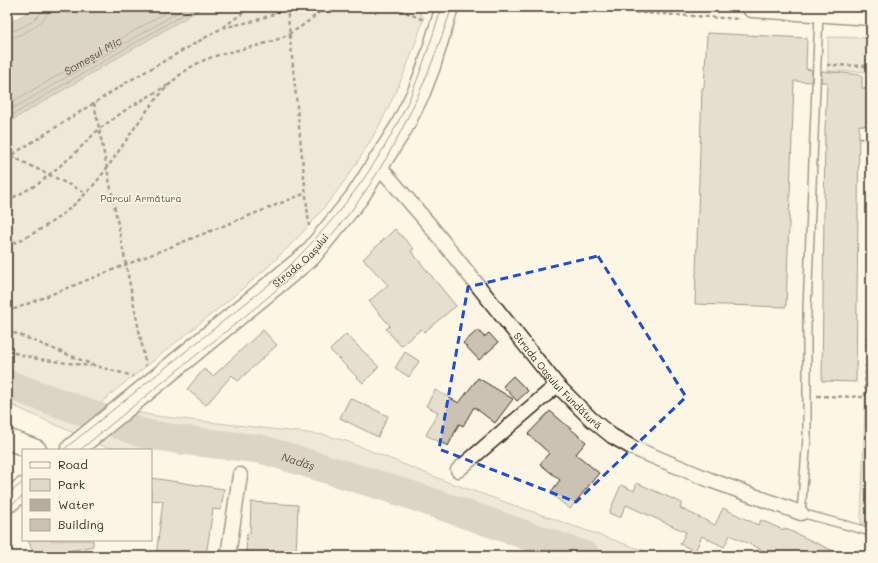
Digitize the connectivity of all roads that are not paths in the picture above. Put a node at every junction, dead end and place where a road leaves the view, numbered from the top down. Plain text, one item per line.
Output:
1 (447, 7) edge
2 (827, 11) edge
3 (750, 13) edge
4 (871, 15) edge
5 (378, 165) junction
6 (557, 385) junction
7 (7, 439) edge
8 (33, 449) edge
9 (73, 449) edge
10 (458, 470) dead end
11 (240, 475) dead end
12 (22, 490) edge
13 (7, 502) edge
14 (801, 513) junction
15 (871, 532) edge
16 (228, 556) edge

1 - 5 main road, Strada Oașului
2 - 3 street
2 - 4 street
2 - 14 lane
5 - 6 street, Strada Oașului Fundătură
5 - 9 main road, Strada Oașului
6 - 10 street
6 - 14 street, Strada Oașului Fundătură
7 - 8 street
11 - 16 street
12 - 13 main road
14 - 15 lane

